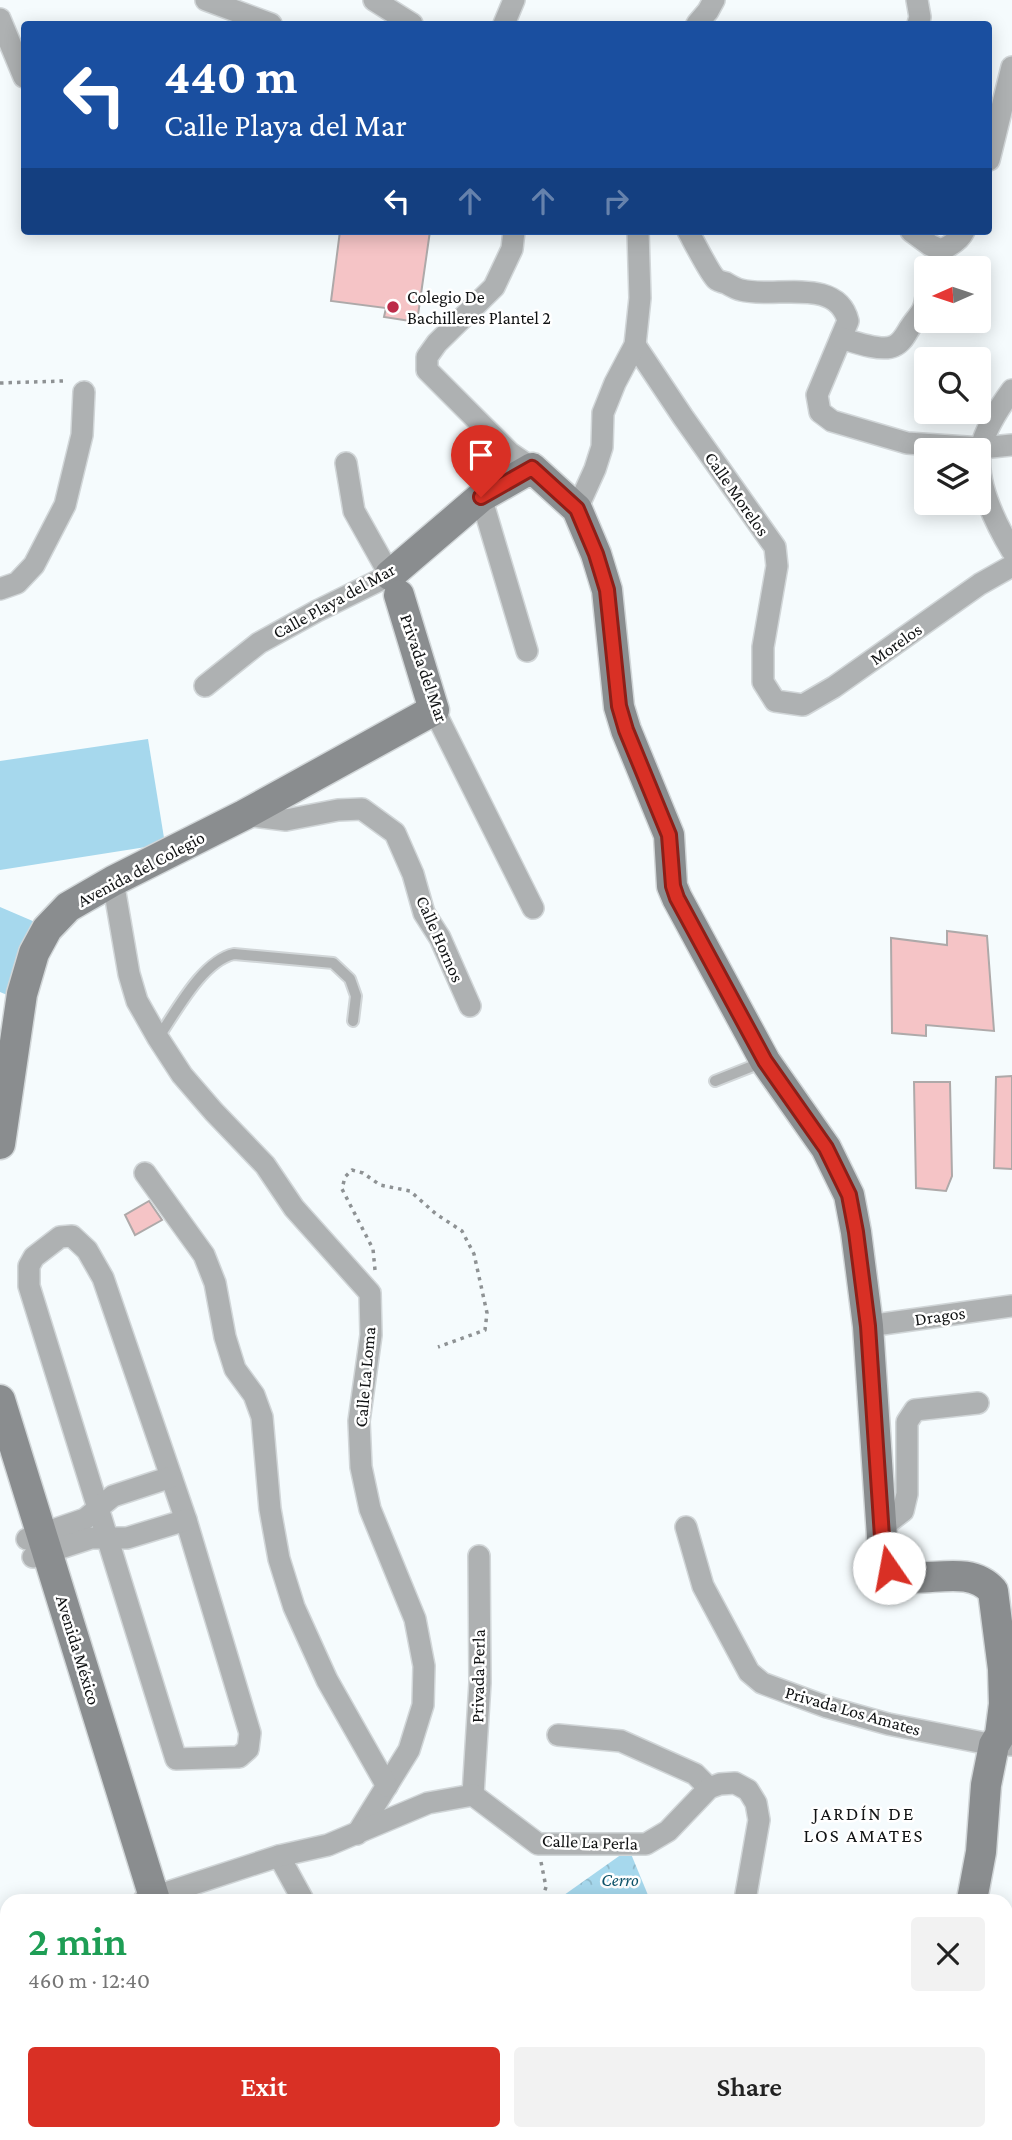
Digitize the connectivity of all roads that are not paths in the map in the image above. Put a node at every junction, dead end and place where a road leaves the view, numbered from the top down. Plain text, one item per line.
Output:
1 (206, 0) edge
2 (374, 0) edge
3 (514, 0) edge
4 (714, 0) edge
5 (916, 0) edge
6 (0, 19) edge
7 (263, 21) edge
8 (407, 21) edge
9 (506, 21) edge
10 (700, 21) edge
11 (919, 21) edge
12 (1012, 67) edge
13 (21, 70) edge
14 (992, 148) edge
15 (514, 235) edge
16 (638, 235) edge
17 (690, 235) edge
18 (916, 235) edge
19 (962, 235) edge
20 (914, 322) edge
21 (841, 338) junction
22 (635, 345) junction
23 (1012, 390) edge
24 (84, 392) road end
25 (986, 438) edge
26 (914, 443) edge
27 (1012, 445) edge
28 (991, 447) edge
29 (345, 463) dead end
30 (532, 468) junction
31 (481, 497) junction
32 (991, 508) edge
33 (577, 509) junction
34 (1012, 551) edge
35 (1012, 566) edge
36 (395, 585) junction
37 (0, 589) edge
38 (527, 651) dead end
39 (205, 686) dead end
40 (775, 701) joint
41 (434, 710) junction
42 (244, 815) junction
43 (113, 881) junction
44 (533, 908) dead end
45 (470, 1006) dead end
46 (353, 1021) dead end
47 (158, 1038) junction
48 (765, 1061) junction
49 (715, 1081) dead end
50 (0, 1144) edge
51 (145, 1173) dead end
52 (1012, 1306) edge
53 (868, 1326) junction
54 (0, 1400) edge
55 (978, 1403) dead end
56 (0, 1458) edge
57 (171, 1477) junction
58 (99, 1508) junction
59 (186, 1520) junction
60 (686, 1527) dead end
61 (881, 1528) junction
62 (108, 1537) junction
63 (37, 1546) junction
64 (479, 1556) dead end
65 (558, 1735) dead end
66 (1003, 1745) edge
67 (387, 1786) junction
68 (709, 1788) junction
69 (473, 1795) junction
70 (357, 1834) junction
71 (279, 1856) junction
72 (146, 1894) edge
73 (163, 1894) edge
74 (300, 1894) edge
75 (746, 1894) edge
76 (973, 1894) edge

1 - 7 street
2 - 8 street
3 - 9 street
4 - 10 street
5 - 11 street
6 - 13 street
12 - 14 street
15 - 30 street
16 - 22 street
17 - 21 street
18 - 19 street
20 - 21 street
21 - 26 street
22 - 33 street
22 - 40 street, Calle Morelos
23 - 25 street
24 - 37 street
27 - 28 street
29 - 36 street, Privada del Mar
30 - 31 street, Calle Playa del Mar
30 - 33 street
31 - 36 street, Calle Playa del Mar
31 - 38 street
32 - 34 street
33 - 48 street
35 - 40 street, Morelos
36 - 39 street, Calle Playa del Mar
36 - 41 street, Privada del Mar
41 - 42 street, Avenida del Colegio
41 - 44 street, Privada del Mar
42 - 43 street, Avenida del Colegio
42 - 45 street, Calle Hornos
43 - 47 street
43 - 50 street, Avenida del Colegio
46 - 47 lane
47 - 67 street, Calle La Loma
48 - 49 lane
48 - 53 street
51 - 67 street
52 - 53 street, Dragos
53 - 61 street
54 - 63 street, Avenida México
55 - 61 street
56 - 63 street, Avenida México
57 - 58 street
57 - 58 street
57 - 59 street
58 - 62 street
58 - 63 street
59 - 62 street
59 - 62 street
60 - 66 street, Privada Los Amates
61 - 66 street
62 - 63 street
63 - 72 street, Avenida México
64 - 69 street, Privada Perla
65 - 68 street
66 - 76 street
67 - 70 street, Calle La Loma
68 - 69 street, Calle La Perla
68 - 75 street
69 - 70 street
70 - 71 street
71 - 73 street
71 - 74 street

